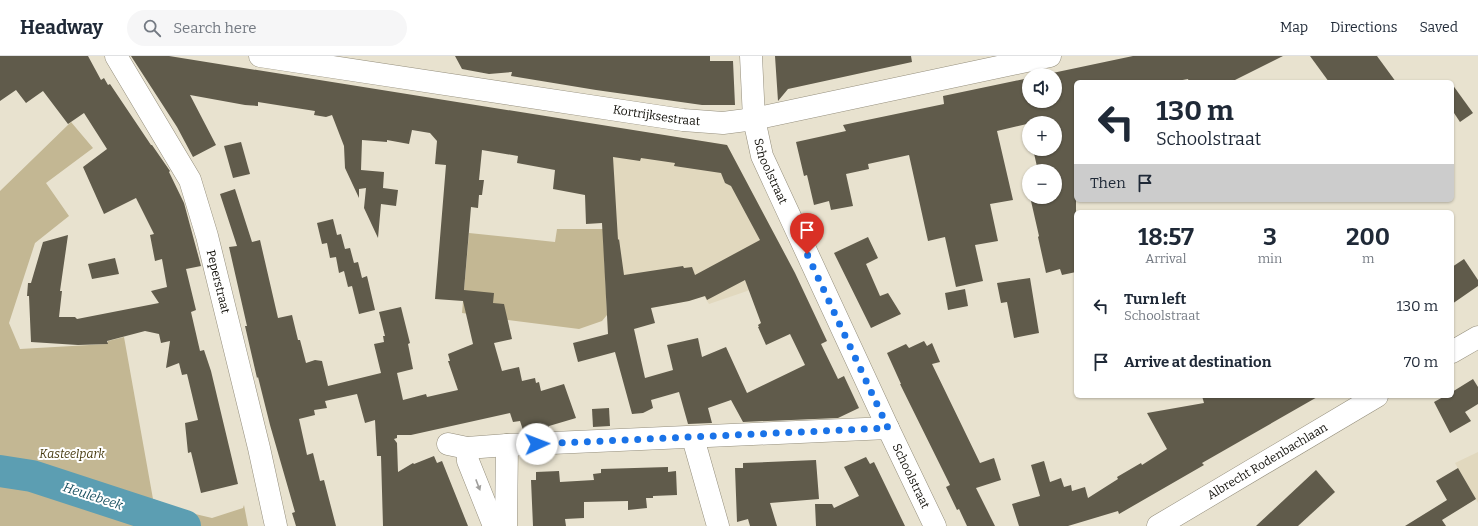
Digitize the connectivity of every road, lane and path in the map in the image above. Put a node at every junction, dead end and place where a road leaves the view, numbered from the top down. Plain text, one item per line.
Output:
1 (116, 56) edge
2 (260, 56) edge
3 (751, 56) edge
4 (1050, 56) edge
5 (754, 119) junction
6 (1478, 337) edge
7 (1454, 351) edge
8 (1374, 398) edge
9 (888, 428) junction
10 (693, 438) junction
11 (507, 445) junction
12 (276, 526) edge
13 (494, 526) edge
14 (506, 526) edge
15 (718, 526) edge
16 (935, 526) edge
17 (1158, 526) edge

1 - 12 street, Peperstraat
2 - 5 street, Kortrijksestraat
3 - 5 street, Schoolstraat
4 - 5 street, Kortrijksestraat
5 - 9 street, Schoolstraat
6 - 7 street
8 - 17 street, Albrecht Rodenbachlaan
9 - 10 street
9 - 16 street, Schoolstraat
10 - 11 street
10 - 15 street
11 -> 13 street
11 - 14 street

